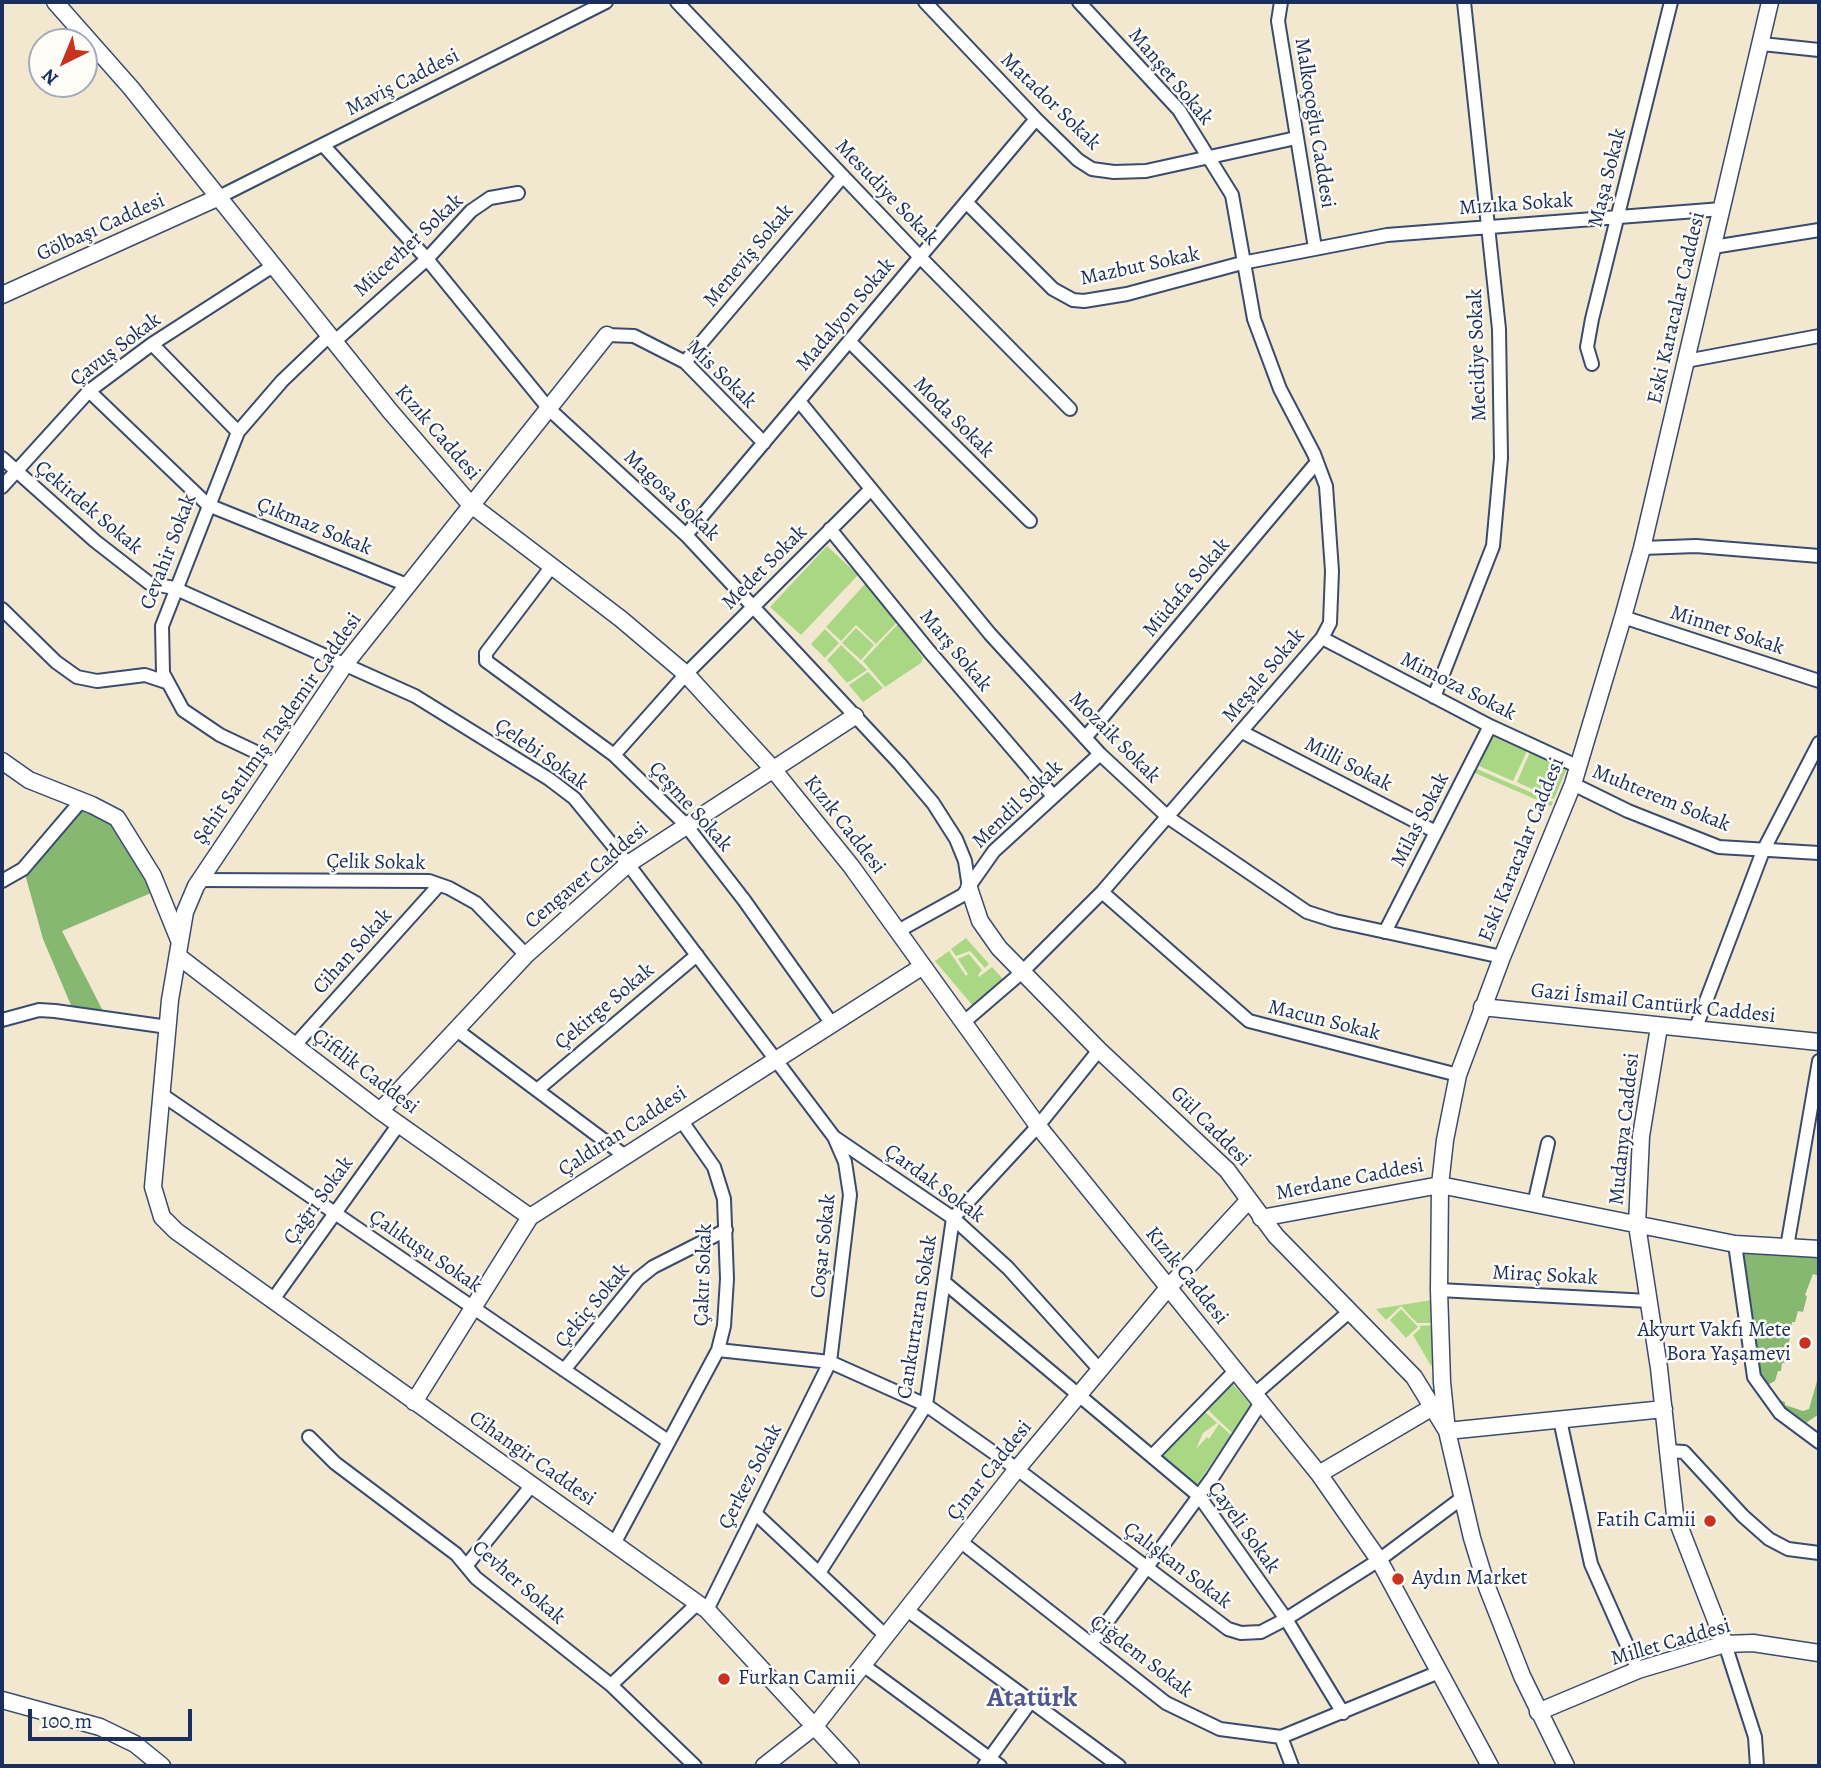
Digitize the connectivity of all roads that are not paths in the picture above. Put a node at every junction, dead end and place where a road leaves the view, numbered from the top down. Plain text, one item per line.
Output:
1 (55, 2) edge
2 (607, 2) edge
3 (677, 2) edge
4 (925, 2) edge
5 (1079, 2) edge
6 (1464, 2) edge
7 (1671, 2) edge
8 (1770, 2) edge
9 (1280, 3) edge
10 (1762, 44) junction
11 (1819, 50) edge
12 (1036, 119) junction
13 (1296, 138) junction
14 (323, 145) junction
15 (1211, 159) junction
16 (843, 176) junction
17 (518, 193) dead end
18 (217, 198) junction
19 (966, 202) junction
20 (1722, 209) junction
21 (1619, 216) junction
22 (1490, 226) junction
23 (1819, 230) edge
24 (1713, 247) junction
25 (1315, 248) junction
26 (920, 257) junction
27 (427, 259) junction
28 (1242, 263) junction
29 (273, 267) junction
30 (4, 291) edge
31 (607, 335) joint
32 (1819, 336) edge
33 (331, 339) junction
34 (849, 341) junction
35 (152, 344) junction
36 (1686, 361) junction
37 (685, 362) junction
38 (1592, 364) dead end
39 (89, 391) junction
40 (799, 401) junction
41 (549, 409) junction
42 (1070, 409) dead end
43 (238, 432) junction
44 (764, 443) junction
45 (2, 458) edge
46 (1317, 462) junction
47 (15, 471) junction
48 (2, 487) edge
49 (871, 489) junction
50 (470, 504) junction
51 (208, 505) junction
52 (1030, 522) dead end
53 (831, 529) junction
54 (686, 535) junction
55 (1642, 548) junction
56 (1819, 556) edge
57 (552, 566) junction
58 (407, 585) junction
59 (174, 588) junction
60 (754, 606) junction
61 (2, 609) edge
62 (1623, 617) junction
63 (1322, 638) junction
64 (346, 663) junction
65 (686, 674) junction
66 (1819, 681) edge
67 (166, 682) junction
68 (1434, 696) junction
69 (855, 716) junction
70 (1490, 726) junction
71 (1242, 732) junction
72 (1085, 738) junction
73 (1819, 743) edge
74 (1100, 754) junction
75 (614, 755) junction
76 (2, 761) edge
77 (277, 762) junction
78 (1579, 767) junction
79 (772, 768) junction
80 (1573, 784) junction
81 (1054, 796) junction
82 (81, 801) junction
83 (1169, 818) junction
84 (685, 824) junction
85 (1436, 832) junction
86 (1763, 851) junction
87 (1819, 853) edge
88 (628, 863) junction
89 (199, 880) junction
90 (2, 881) edge
91 (439, 885) junction
92 (969, 888) junction
93 (1102, 892) junction
94 (898, 931) junction
95 (1385, 932) junction
96 (179, 949) junction
97 (526, 955) junction
98 (697, 955) junction
99 (1502, 957) junction
100 (923, 966) junction
101 (1021, 973) junction
102 (1482, 1007) junction
103 (2, 1020) edge
104 (964, 1022) junction
105 (832, 1024) junction
106 (168, 1027) junction
107 (1659, 1027) junction
108 (1695, 1030) junction
109 (458, 1031) junction
110 (1819, 1042) edge
111 (295, 1045) junction
112 (1100, 1050) junction
113 (777, 1059) junction
114 (1819, 1061) edge
115 (1458, 1074) junction
116 (537, 1090) junction
117 (161, 1094) junction
118 (380, 1111) junction
119 (681, 1120) junction
120 (400, 1124) junction
121 (1038, 1126) junction
122 (834, 1137) junction
123 (1548, 1143) dead end
124 (625, 1156) junction
125 (1440, 1185) junction
126 (1248, 1201) junction
127 (1534, 1204) junction
128 (334, 1212) junction
129 (162, 1216) joint
130 (530, 1217) junction
131 (953, 1218) junction
132 (1261, 1218) junction
133 (1637, 1225) junction
134 (726, 1230) junction
135 (1735, 1244) junction
136 (1787, 1247) junction
137 (1819, 1249) edge
138 (944, 1282) junction
139 (1168, 1288) junction
140 (1439, 1290) junction
141 (272, 1301) junction
142 (1649, 1301) junction
143 (473, 1308) junction
144 (1349, 1312) junction
145 (718, 1350) junction
146 (830, 1362) junction
147 (564, 1370) junction
148 (1100, 1370) junction
149 (1236, 1370) junction
150 (1080, 1394) junction
151 (1259, 1397) junction
152 (415, 1402) junction
153 (1439, 1403) junction
154 (926, 1405) junction
155 (1664, 1409) junction
156 (1560, 1420) junction
157 (1447, 1431) junction
158 (309, 1437) dead end
159 (668, 1441) junction
160 (1819, 1442) edge
161 (1668, 1451) junction
162 (1152, 1456) junction
163 (1017, 1469) junction
164 (1319, 1474) junction
165 (532, 1485) junction
166 (1199, 1496) junction
167 (1462, 1498) junction
168 (755, 1513) junction
169 (960, 1541) junction
170 (615, 1542) junction
171 (1819, 1553) edge
172 (1379, 1560) junction
173 (466, 1566) junction
174 (1147, 1568) junction
175 (819, 1573) junction
176 (702, 1606) junction
177 (907, 1610) junction
178 (1286, 1619) junction
179 (886, 1636) junction
180 (1091, 1644) junction
181 (1725, 1644) junction
182 (1819, 1653) edge
183 (863, 1665) junction
184 (1638, 1670) junction
185 (1439, 1672) junction
186 (611, 1685) junction
187 (2, 1700) edge
188 (1031, 1701) junction
189 (1538, 1712) junction
190 (1343, 1713) junction
191 (815, 1726) junction
192 (1281, 1737) junction
193 (991, 1764) edge
194 (162, 1766) edge
195 (695, 1766) edge
196 (764, 1766) edge
197 (851, 1766) edge
198 (1119, 1766) edge
199 (1293, 1766) edge
200 (1488, 1766) edge
201 (1566, 1766) edge
202 (1757, 1766) edge

1 - 18 street, Kızık Caddesi
2 - 14 street, Maviş Caddesi
3 - 16 street, Mesudiye Sokak
4 - 12 street, Matador Sokak
5 - 15 street, Manşet Sokak
6 - 22 street, Mecidiye Sokak
7 - 21 street, Maşa Sokak
8 - 10 street, Eski Karacalar Caddesi
9 - 13 street, Malkoçoğlu Caddesi
10 - 11 street
10 - 20 street, Eski Karacalar Caddesi
12 - 15 street, Matador Sokak
12 - 19 street, Madalyon Sokak
13 - 15 street, Matador Sokak
13 - 25 street, Malkoçoğlu Caddesi
14 - 18 street, Maviş Caddesi
14 - 27 street, Magosa Sokak
15 - 28 street, Manşet Sokak
16 - 26 street, Mesudiye Sokak
16 - 37 street, Meneviş Sokak
17 - 27 street, Mücevher Sokak
18 - 29 street, Kızık Caddesi
18 - 30 street, Gölbaşı Caddesi
19 - 26 street, Madalyon Sokak
19 - 28 street, Mazbut Sokak
20 - 21 street, Mızıka Sokak
20 - 24 street, Eski Karacalar Caddesi
21 - 22 street, Mızıka Sokak
21 - 38 street, Maşa Sokak
22 - 25 street, Mızıka Sokak
22 - 68 street, Mecidiye Sokak
23 - 24 street
24 - 36 street, Eski Karacalar Caddesi
25 - 28 street, Mazbut Sokak
26 - 34 street, Madalyon Sokak
26 - 42 street, Mesudiye Sokak
27 - 33 street, Mücevher Sokak
27 - 41 street, Magosa Sokak
28 - 46 street, Meşale Sokak
29 - 33 street, Kızık Caddesi
29 - 35 street, Çavuş Sokak
31 - 37 street, Mis Sokak
31 - 41 street, Şehit Satılmış Taşdemir Caddesi
32 - 36 street
33 - 43 street, Cevahir Sokak
33 - 50 street, Kızık Caddesi
34 - 40 street, Madalyon Sokak
34 - 52 street, Moda Sokak
35 - 39 street, Çavuş Sokak
35 - 43 street
36 - 55 street, Eski Karacalar Caddesi
37 - 44 street, Mis Sokak
39 - 47 street, Çavuş Sokak
39 - 51 street
40 - 44 street, Madalyon Sokak
40 - 49 street, Mozaik Sokak
41 - 50 street, Şehit Satılmış Taşdemir Caddesi
41 - 54 street, Magosa Sokak
43 - 51 street, Cevahir Sokak
44 - 54 street, Madalyon Sokak
45 - 47 street, Çekirdek Sokak
46 - 63 street, Meşale Sokak
46 - 72 street, Müdafa Sokak
47 - 48 street, Çavuş Sokak
47 - 59 street, Çekirdek Sokak
49 - 53 street, Medet Sokak
49 - 72 street, Mozaik Sokak
50 - 57 street, Kızık Caddesi
50 - 58 street, Şehit Satılmış Taşdemir Caddesi
51 - 58 street, Çıkmaz Sokak
51 - 59 street, Cevahir Sokak
53 - 60 street, Medet Sokak
53 - 81 street, Marş Sokak
54 - 60 street, Magosa Sokak
55 - 56 street
55 - 62 street, Eski Karacalar Caddesi
57 - 65 street, Kızık Caddesi
57 - 75 street, Çeşme Sokak
58 - 64 street, Şehit Satılmış Taşdemir Caddesi
59 - 64 street, Çekirdek Sokak
59 - 67 street, Cevahir Sokak
60 - 65 street, Medet Sokak
60 - 69 street, Magosa Sokak
61 - 67 street
62 - 66 street, Minnet Sokak
62 - 78 street, Eski Karacalar Caddesi
63 - 68 street, Mimoza Sokak
63 - 71 street, Meşale Sokak
64 - 77 street, Şehit Satılmış Taşdemir Caddesi
64 - 88 street, Çelebi Sokak
65 - 75 street, Medet Sokak
65 - 79 street, Kızık Caddesi
67 - 77 street
68 - 70 street, Mimoza Sokak
69 - 79 street, Cengaver Caddesi
69 - 92 street, Magosa Sokak
70 - 78 street, Mimoza Sokak
70 - 85 street, Milas Sokak
71 - 83 street, Meşale Sokak
71 - 85 street, Milli Sokak
72 - 74 street, Mozaik Sokak
73 - 86 street
74 - 81 street, Mendil Sokak
74 - 83 street, Mozaik Sokak
75 - 84 street, Çeşme Sokak
76 - 82 street
77 - 89 street, Şehit Satılmış Taşdemir Caddesi
78 - 80 street, Eski Karacalar Caddesi
79 - 84 street, Cengaver Caddesi
79 - 94 street, Kızık Caddesi
80 - 86 street, Muhterem Sokak
80 - 99 street, Eski Karacalar Caddesi
81 - 92 street, Mendil Sokak
82 - 90 street
82 - 96 street
83 - 93 street, Meşale Sokak
83 - 95 street, Mozaik Sokak
84 - 88 street, Cengaver Caddesi
84 - 105 street, Çeşme Sokak
85 - 95 street, Milas Sokak
86 - 87 street, Muhterem Sokak
86 - 108 street
88 - 97 street, Cengaver Caddesi
88 - 98 street, Çelebi Sokak
89 - 91 street, Çelik Sokak
89 - 96 street, Şehit Satılmış Taşdemir Caddesi
91 - 97 street, Çelik Sokak
91 - 111 street, Cihan Sokak
92 - 94 street, Mendil Sokak
92 - 101 street, Gül Caddesi
93 - 101 street, Meşale Sokak
93 - 115 street, Macun Sokak
94 - 100 street, Kızık Caddesi
95 - 99 street, Mozaik Sokak
96 - 106 street, Şehit Satılmış Taşdemir Caddesi
96 - 111 street, Çiftlik Caddesi
97 - 109 street, Cengaver Caddesi
98 - 113 street, Çelebi Sokak
98 - 116 street, Çekirge Sokak
99 - 102 street, Eski Karacalar Caddesi
100 - 104 street, Kızık Caddesi
100 - 105 street, Çaldıran Caddesi
101 - 104 street, Meşale Sokak
101 - 112 street, Gül Caddesi
102 - 107 street, Gazi İsmail Cantürk Caddesi
102 - 115 street, Eski Karacalar Caddesi
103 - 106 street
104 - 121 street, Kızık Caddesi
105 - 113 street, Çaldıran Caddesi
106 - 117 street, Şehit Satılmış Taşdemir Caddesi
107 - 108 street, Gazi İsmail Cantürk Caddesi
107 - 133 street, Mudanya Caddesi
108 - 110 street, Gazi İsmail Cantürk Caddesi
109 - 116 street
109 - 118 street, Cengaver Caddesi
111 - 118 street, Çiftlik Caddesi
112 - 121 street, Cankurtaran Sokak
112 - 126 street, Gül Caddesi
113 - 119 street, Çaldıran Caddesi
113 - 122 street, Çardak Sokak
114 - 136 street
115 - 125 street, Eski Karacalar Caddesi
116 - 124 street
117 - 128 street, Çalıkuşu Sokak
117 - 129 street, Şehit Satılmış Taşdemir Caddesi
118 - 120 street, Çiftlik Caddesi
119 - 124 street, Çaldıran Caddesi
119 - 134 street, Çakır Sokak
120 - 128 street, Çağrı Sokak
120 - 130 street, Çiftlik Caddesi
121 - 131 street, Cankurtaran Sokak
121 - 139 street, Kızık Caddesi
122 - 131 street, Çardak Sokak
122 - 146 street, Coşar Sokak
123 - 127 street
124 - 130 street, Çaldıran Caddesi
125 - 127 street, Merdane Caddesi
125 - 132 street, Merdane Caddesi
125 - 140 street, Eski Karacalar Caddesi
126 - 132 street, Gül Caddesi
126 - 139 street, Çınar Caddesi
127 - 133 street, Merdane Caddesi
128 - 141 street, Çağrı Sokak
128 - 143 street, Çalıkuşu Sokak
129 - 141 street, Cihangir Caddesi
130 - 143 street, Çaldıran Caddesi
131 - 138 street, Cankurtaran Sokak
131 - 148 street, Çardak Sokak
132 - 144 street, Gül Caddesi
133 - 135 street, Merdane Caddesi
133 - 142 street, Mudanya Caddesi
134 - 145 street, Çakır Sokak
134 - 147 street, Çekiç Sokak
135 - 136 street, Merdane Caddesi
135 - 160 street
136 - 137 street, Merdane Caddesi
138 - 150 street, Çayeli Sokak
138 - 154 street, Cankurtaran Sokak
139 - 148 street, Çınar Caddesi
139 - 149 street, Kızık Caddesi
140 - 142 street, Miraç Sokak
140 - 153 street, Eski Karacalar Caddesi
141 - 152 street, Cihangir Caddesi
142 - 155 street, Mudanya Caddesi
143 - 147 street, Çalıkuşu Sokak
143 - 152 street, Çaldıran Caddesi
144 - 151 street
144 - 153 street, Gül Caddesi
145 - 146 street, Çalışkan Sokak
145 - 159 street, Çakır Sokak
146 - 154 street, Çalışkan Sokak
146 - 168 street, Çerkez Sokak
147 - 159 street, Çalıkuşu Sokak
148 - 150 street, Çınar Caddesi
149 - 151 street, Kızık Caddesi
149 - 162 street
150 - 162 street, Çayeli Sokak
150 - 163 street, Çınar Caddesi
151 - 164 street, Kızık Caddesi
151 - 166 street
152 - 165 street, Cihangir Caddesi
153 - 157 street, Eski Karacalar Caddesi
153 - 164 street
154 - 163 street, Çalışkan Sokak
154 - 175 street, Cankurtaran Sokak
155 - 156 street
155 - 161 street, Mudanya Caddesi
156 - 157 street
156 - 184 street
157 - 167 street, Eski Karacalar Caddesi
158 - 173 street, Cevher Sokak
159 - 170 street, Çakır Sokak
161 - 171 street
161 - 181 street, Mudanya Caddesi
162 - 166 street, Çayeli Sokak
163 - 169 street, Çınar Caddesi
163 - 174 street, Çalışkan Sokak
164 - 172 street, Kızık Caddesi
165 - 170 street, Cihangir Caddesi
165 - 173 street
166 - 174 street
166 - 178 street, Çayeli Sokak
167 - 172 street, Çalışkan Sokak
167 - 189 street, Eski Karacalar Caddesi
168 - 175 street
168 - 176 street, Çerkez Sokak
169 - 177 street, Çınar Caddesi
169 - 180 street, Çiğdem Sokak
170 - 176 street, Cihangir Caddesi
172 - 178 street, Çalışkan Sokak
172 - 185 street, Kızık Caddesi
173 - 186 street, Cevher Sokak
174 - 178 street, Çalışkan Sokak
174 - 180 street
175 - 179 street
176 - 186 street
176 - 191 street, Cihangir Caddesi
177 - 179 street, Çınar Caddesi
177 - 188 street
178 - 190 street, Çayeli Sokak
179 - 183 street, Çınar Caddesi
180 - 192 street, Çiğdem Sokak
181 - 182 street, Millet Caddesi
181 - 184 street, Millet Caddesi
181 - 202 street
183 - 191 street, Çınar Caddesi
183 - 193 street
184 - 189 street, Millet Caddesi
185 - 190 street, Çiğdem Sokak
185 - 200 street, Kızık Caddesi
186 - 195 street, Cevher Sokak
187 - 194 street
188 - 193 street
188 - 198 street
189 - 201 street, Eski Karacalar Caddesi
190 - 192 street, Çiğdem Sokak
191 - 196 street, Çınar Caddesi
191 - 197 street, Cihangir Caddesi
192 - 199 street

